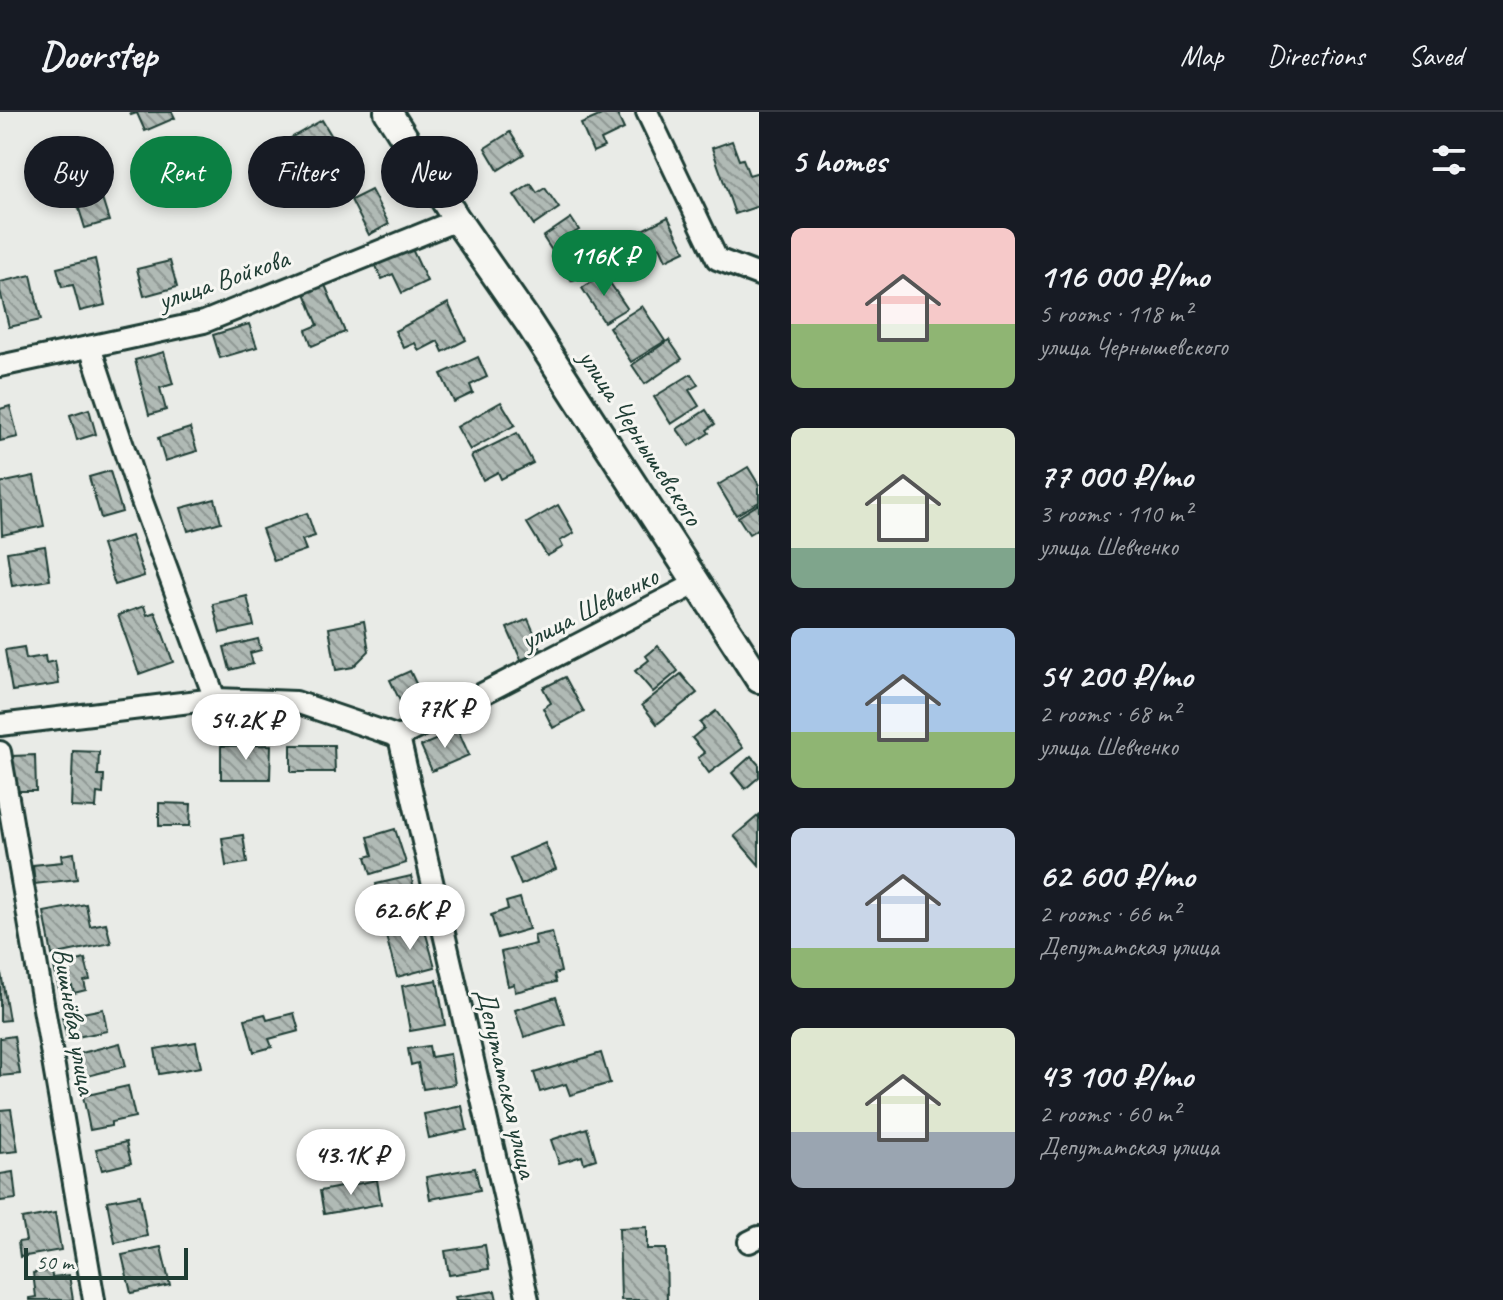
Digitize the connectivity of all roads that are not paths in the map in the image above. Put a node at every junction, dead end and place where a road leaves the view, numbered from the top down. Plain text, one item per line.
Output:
1 (388, 112) edge
2 (647, 112) edge
3 (457, 220) junction
4 (759, 275) edge
5 (90, 347) junction
6 (0, 366) edge
7 (697, 583) junction
8 (755, 663) edge
9 (215, 699) junction
10 (0, 725) edge
11 (399, 737) junction
12 (0, 752) edge
13 (94, 1300) edge
14 (528, 1300) edge

1 - 3 street, улица Чернышевского
2 - 4 street
3 - 5 street, улица Войкова
3 - 7 street, улица Чернышевского
5 - 6 street, улица Войкова
5 - 9 street
7 - 8 street, улица Чернышевского
7 - 11 street, улица Шевченко
9 - 10 street
9 - 11 street
11 - 14 street, Депутатская улица
12 - 13 street, Вишнёвая улица

